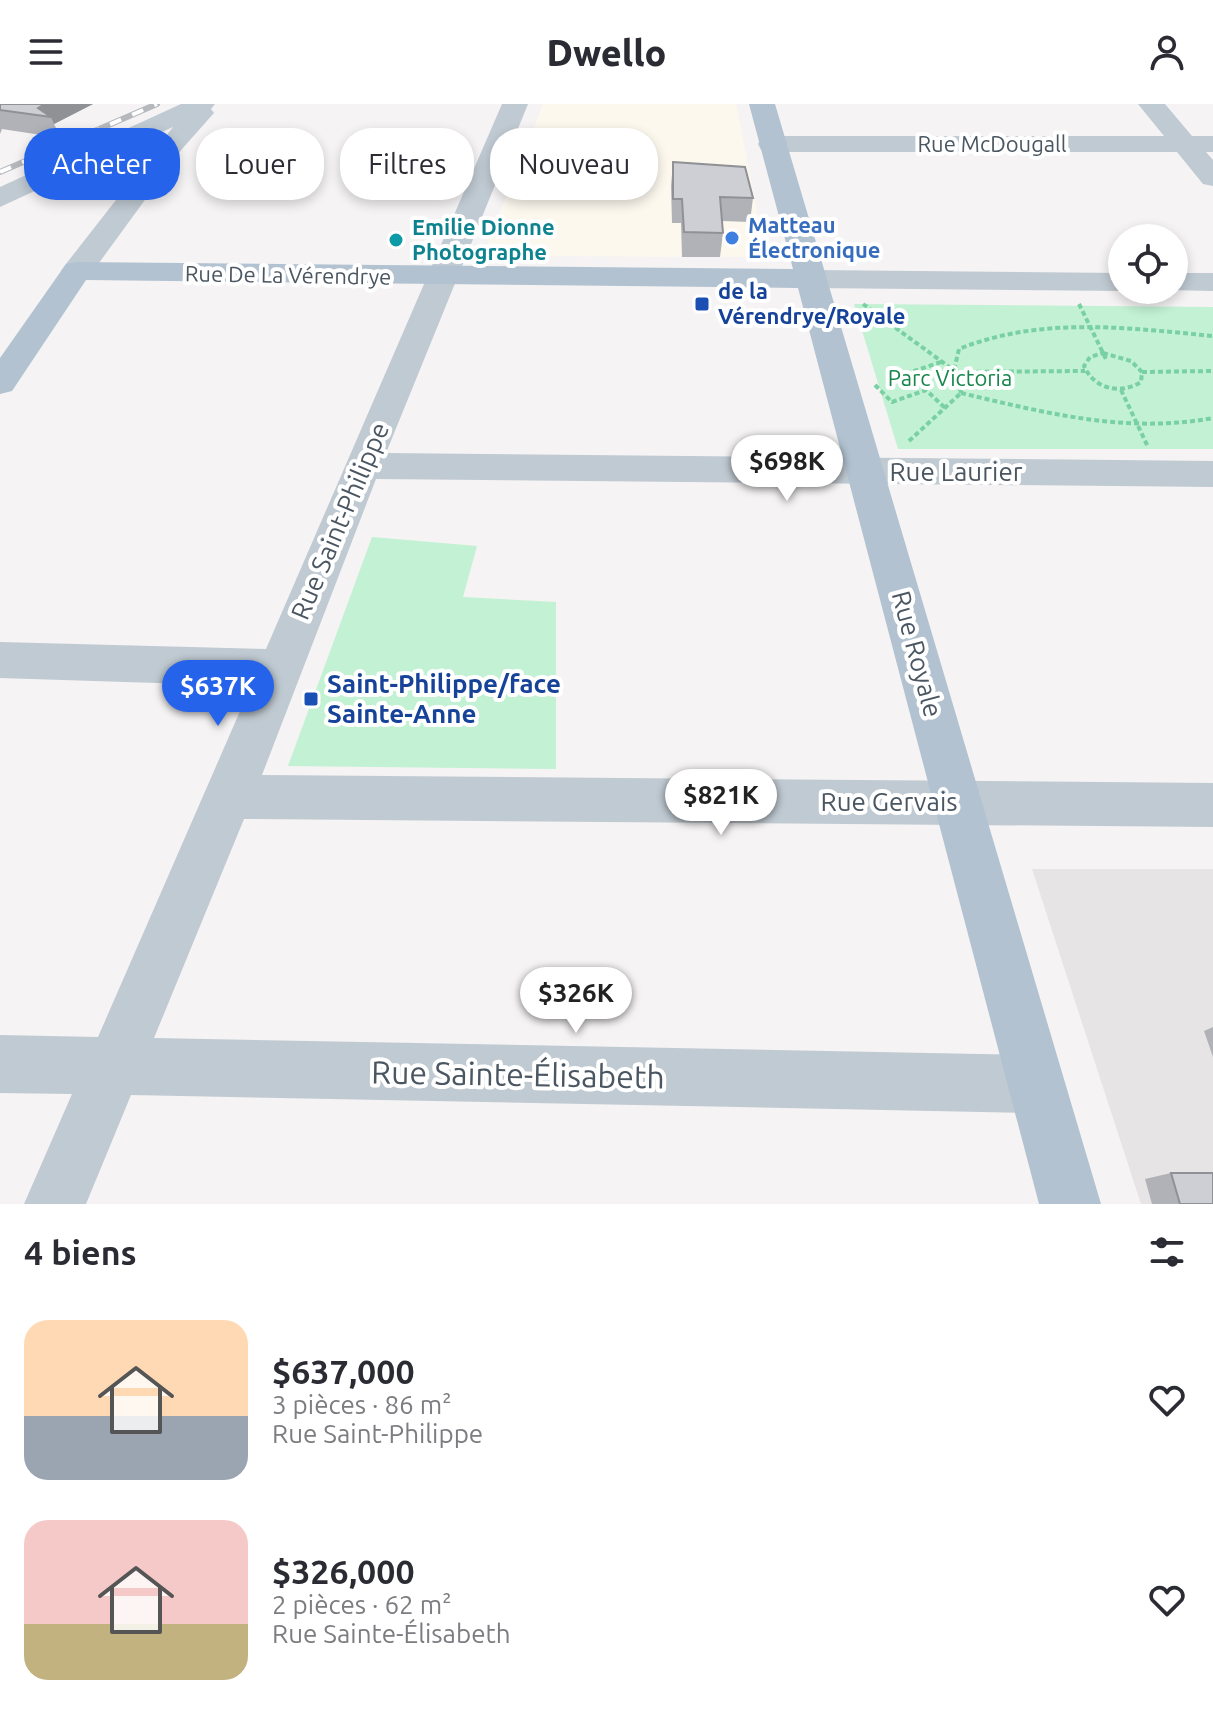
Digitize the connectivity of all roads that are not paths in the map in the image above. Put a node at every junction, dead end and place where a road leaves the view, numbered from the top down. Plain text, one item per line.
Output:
1 (202, 104) edge
2 (210, 104) edge
3 (515, 104) edge
4 (762, 104) edge
5 (1151, 104) edge
6 (771, 144) junction
7 (1185, 144) junction
8 (1213, 144) edge
9 (1213, 178) edge
10 (0, 198) edge
11 (77, 271) junction
12 (443, 278) junction
13 (812, 279) junction
14 (1108, 282) edge
15 (1188, 282) edge
16 (1213, 282) edge
17 (0, 383) edge
18 (362, 466) junction
19 (868, 472) junction
20 (1213, 474) edge
21 (0, 660) edge
22 (279, 668) junction
23 (229, 797) junction
24 (958, 802) junction
25 (1213, 805) edge
26 (0, 1064) edge
27 (113, 1067) junction
28 (1036, 1084) junction
29 (55, 1204) edge
30 (1070, 1204) edge

1 - 10 street
2 - 11 street
3 - 12 street, Rue Saint-Philippe
4 - 6 main road, Rue Royale
5 - 7 street
6 - 7 street, Rue McDougall
6 - 13 main road, Rue Royale
7 - 8 street, Rue McDougall
7 - 9 street
11 - 12 main road, Rue De La Vérendrye
11 - 17 main road
12 - 13 main road, Rue De La Vérendrye
12 - 18 street, Rue Saint-Philippe
13 - 14 street, Rue De La Vérendrye
13 - 19 main road, Rue Royale
15 - 16 street
18 - 19 street, Rue Laurier
18 - 22 street, Rue Saint-Philippe
19 - 20 street, Rue Laurier
19 - 24 main road, Rue Royale
21 - 22 street
22 - 23 street, Rue Saint-Philippe
23 - 24 street, Rue Gervais
23 - 27 street, Rue Saint-Philippe
24 - 25 street, Rue Gervais
24 - 28 main road, Rue Royale
26 - 27 street, Rue Sainte-Élisabeth
27 - 28 street, Rue Sainte-Élisabeth
27 - 29 street, Rue Saint-Philippe
28 - 30 main road, Rue Royale

